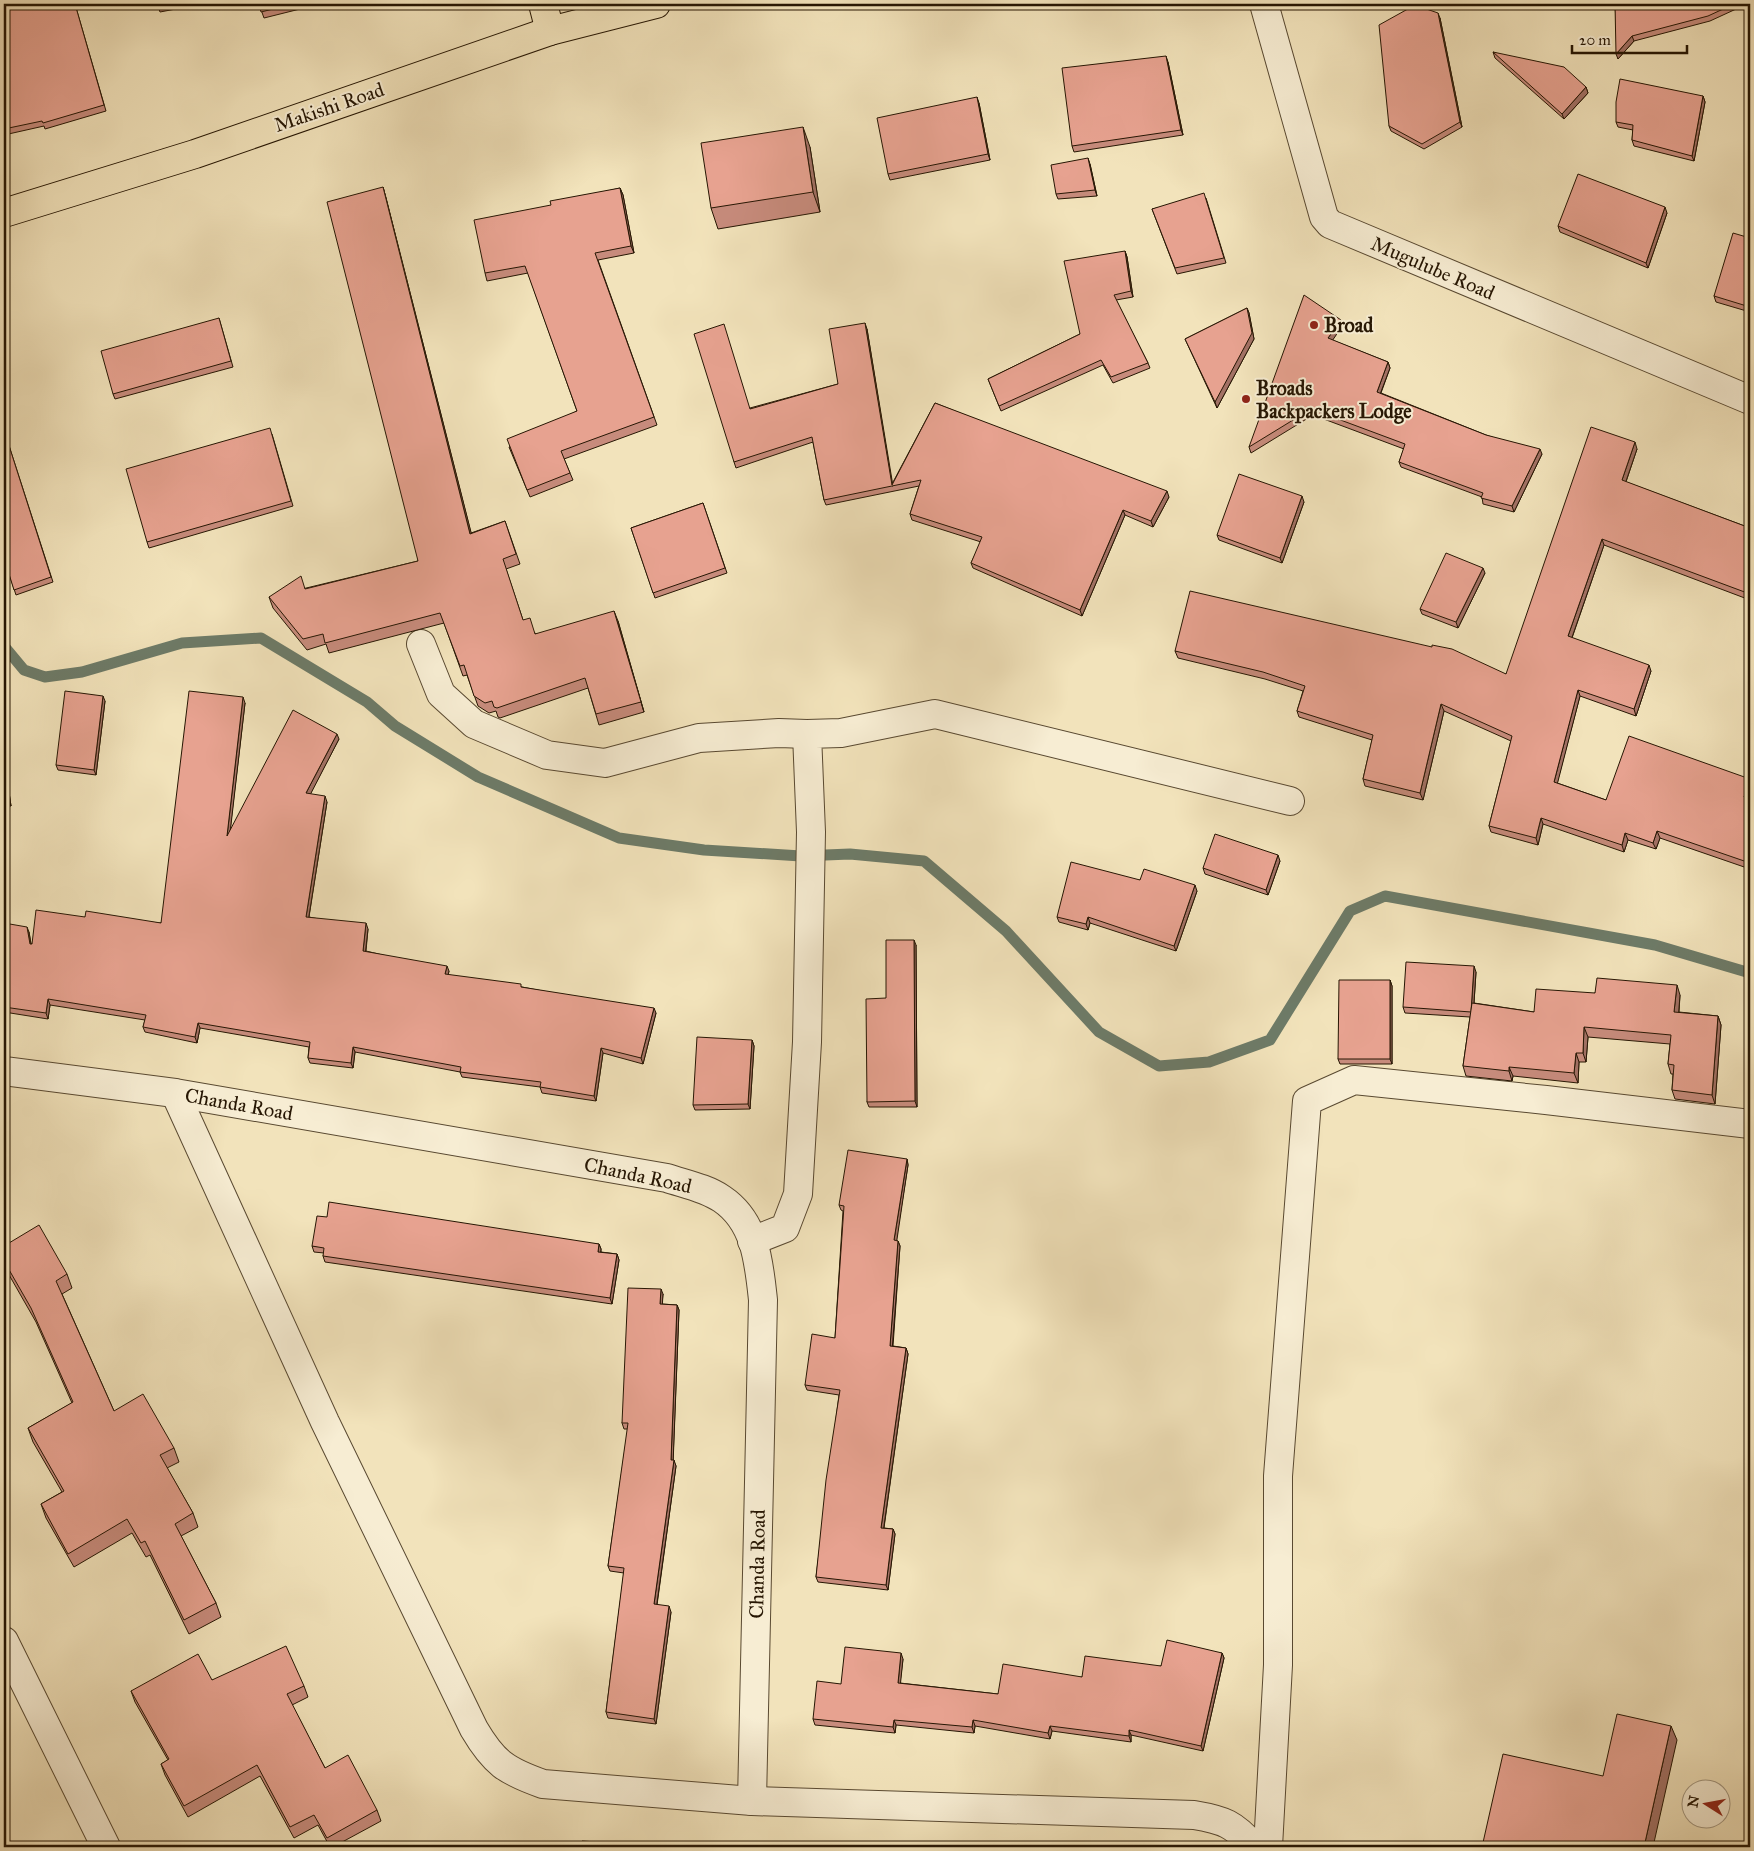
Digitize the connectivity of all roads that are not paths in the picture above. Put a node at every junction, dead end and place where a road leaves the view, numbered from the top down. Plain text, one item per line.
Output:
1 (543, 4) edge
2 (656, 4) edge
3 (1264, 4) edge
4 (550, 30) junction
5 (4, 213) edge
6 (1750, 400) edge
7 (421, 644) dead end
8 (807, 734) junction
9 (1290, 801) dead end
10 (4, 1071) edge
11 (175, 1093) junction
12 (1750, 1124) edge
13 (752, 1241) junction
14 (4, 1641) edge
15 (752, 1801) junction
16 (102, 1846) edge
17 (1254, 1847) edge
18 (1268, 1847) edge

1 - 4 main road
2 - 4 main road, Makishi Road
3 - 6 street, Mugulube Road
4 - 5 main road, Makishi Road
7 - 8 street
8 - 9 street
8 - 13 street
10 - 11 street, Chanda Road
11 - 13 street, Chanda Road
11 - 15 street
12 - 18 street
13 - 15 street, Chanda Road
14 - 16 street
15 - 17 street

